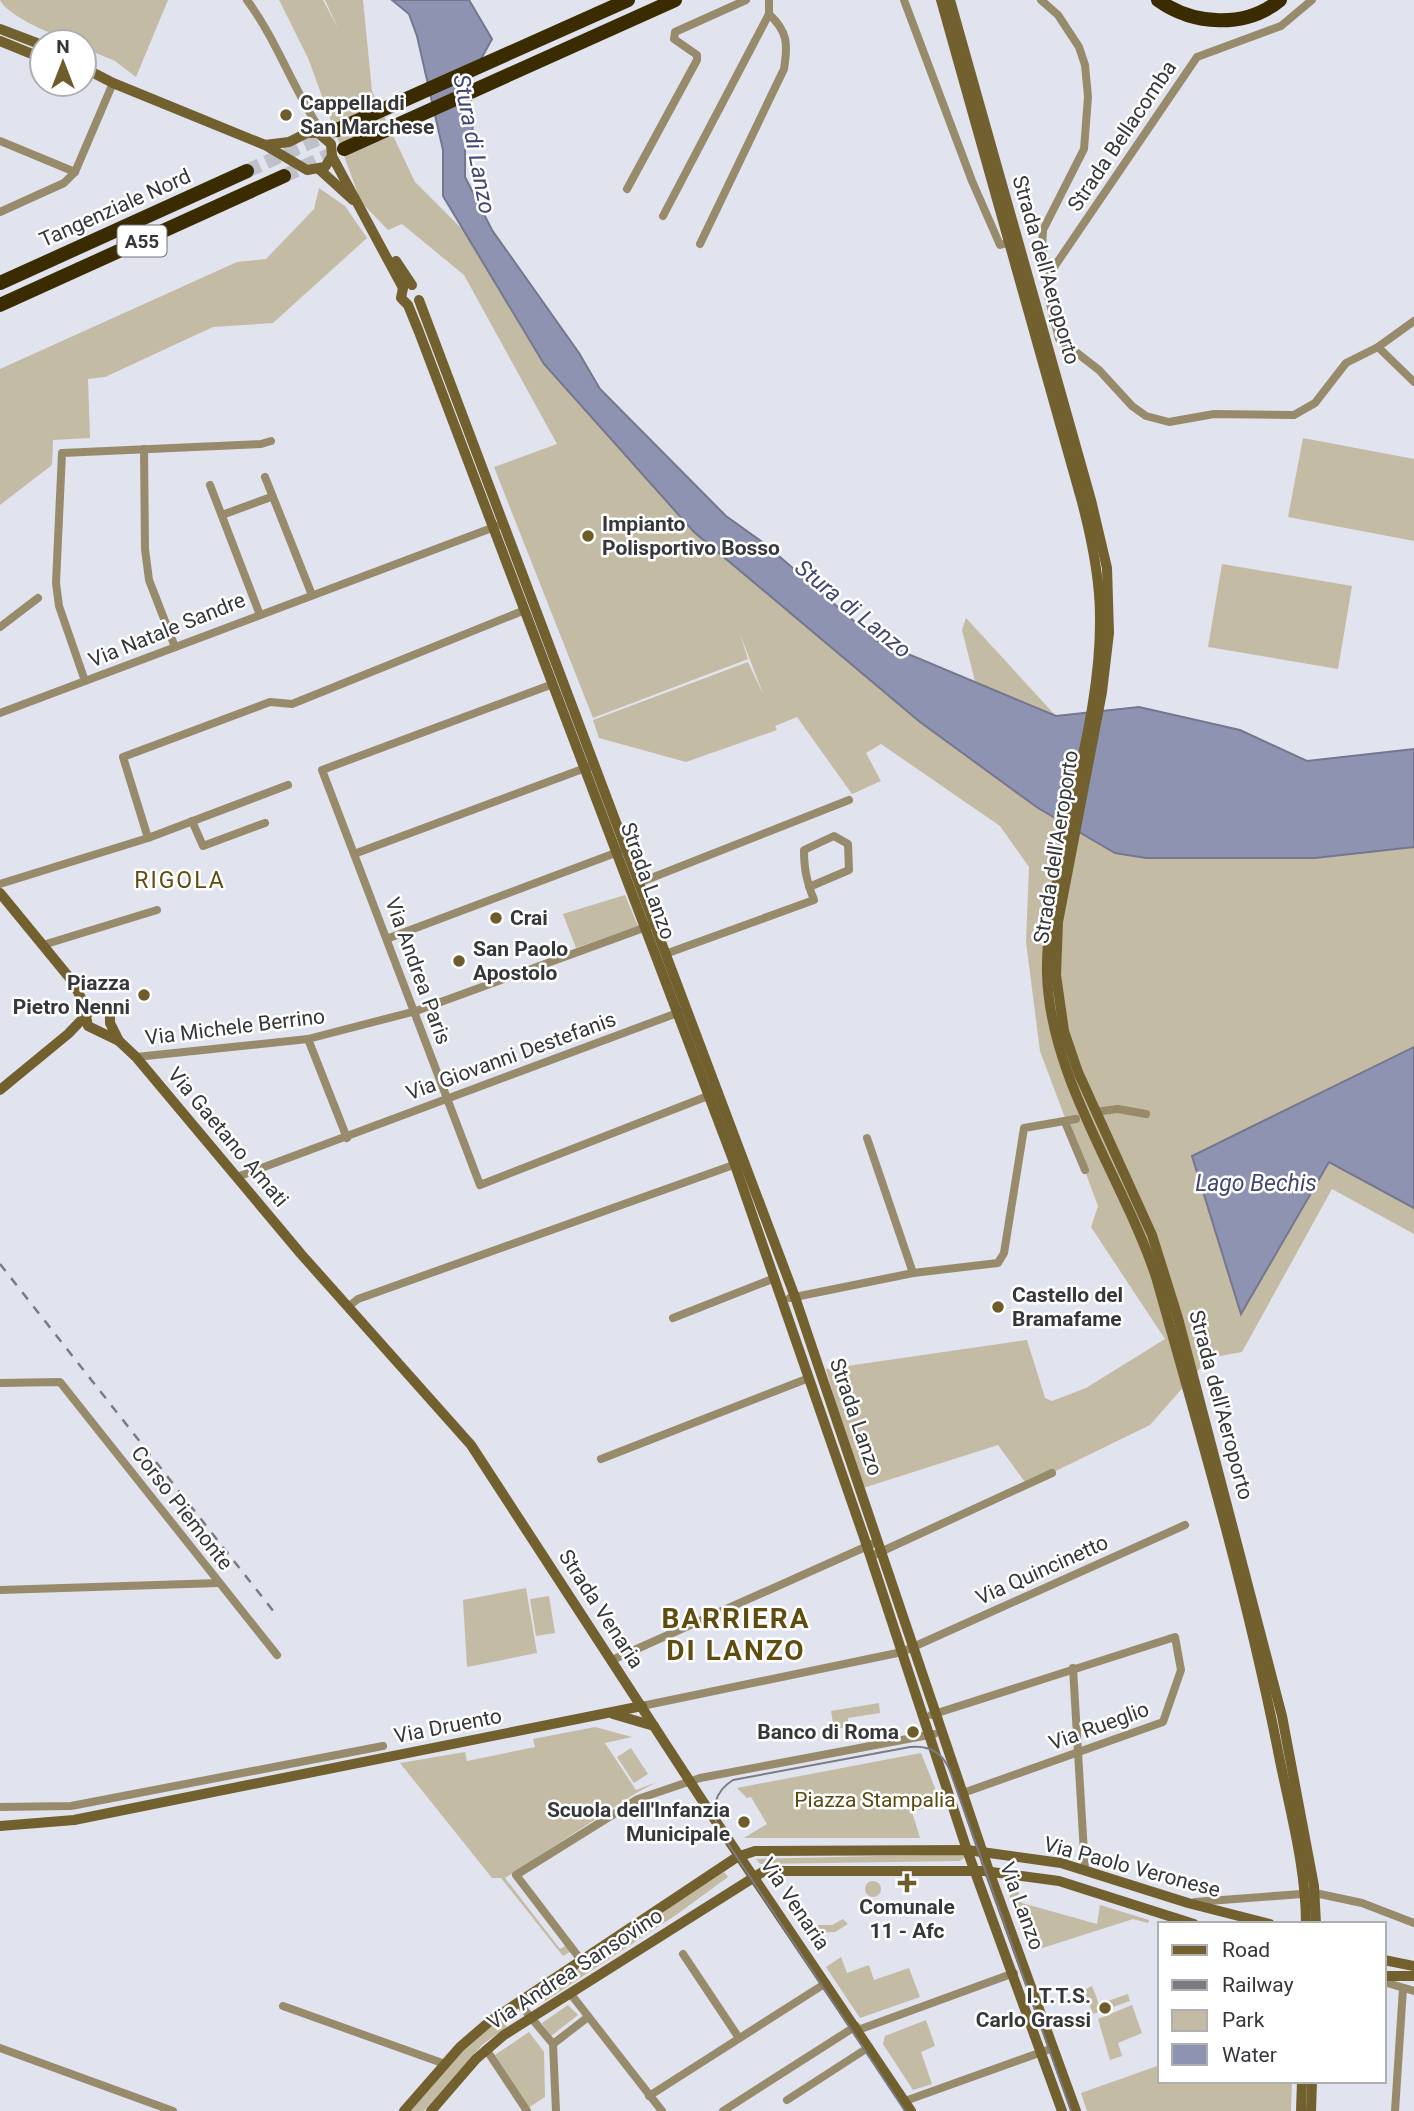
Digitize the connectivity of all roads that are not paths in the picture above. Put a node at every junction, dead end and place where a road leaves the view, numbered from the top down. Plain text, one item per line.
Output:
1 (247, 0) edge
2 (628, 0) edge
3 (675, 0) edge
4 (746, 0) edge
5 (769, 0) edge
6 (904, 0) edge
7 (941, 0) edge
8 (950, 0) edge
9 (1041, 0) edge
10 (1158, 0) edge
11 (1175, 0) edge
12 (1265, 0) edge
13 (1280, 0) edge
14 (1312, 0) edge
15 (769, 14) junction
16 (0, 29) edge
17 (28, 40) edge
18 (0, 41) edge
19 (28, 52) edge
20 (98, 76) edge
21 (113, 83) junction
22 (306, 104) junction
23 (335, 130) junction
24 (303, 136) junction
25 (0, 141) edge
26 (265, 145) junction
27 (343, 150) junction
28 (297, 162) junction
29 (247, 170) tunnel mouth
30 (320, 170) junction
31 (75, 172) junction
32 (284, 176) tunnel mouth
33 (627, 190) dead end
34 (360, 206) junction
35 (0, 212) edge
36 (663, 216) dead end
37 (1013, 241) junction
38 (700, 244) dead end
39 (1049, 273) junction
40 (0, 283) edge
41 (407, 287) junction
42 (414, 303) junction
43 (0, 305) edge
44 (1414, 321) edge
45 (1059, 340) junction
46 (1042, 344) junction
47 (1378, 347) junction
48 (1414, 382) edge
49 (271, 441) dead end
50 (144, 449) junction
51 (265, 477) dead end
52 (210, 485) dead end
53 (271, 497) junction
54 (222, 515) junction
55 (498, 525) junction
56 (312, 595) junction
57 (38, 598) dead end
58 (525, 610) junction
59 (260, 615) junction
60 (0, 627) edge
61 (175, 647) junction
62 (85, 681) junction
63 (553, 684) junction
64 (0, 713) edge
65 (590, 767) junction
66 (288, 785) dead end
67 (849, 800) dead end
68 (192, 821) junction
69 (265, 823) dead end
70 (148, 838) junction
71 (618, 852) junction
72 (354, 854) junction
73 (640, 882) junction
74 (0, 884) edge
75 (809, 887) junction
76 (0, 893) edge
77 (157, 910) dead end
78 (657, 923) junction
79 (644, 928) junction
80 (388, 938) junction
81 (43, 945) junction
82 (668, 953) junction
83 (73, 982) junction
84 (99, 1006) junction
85 (689, 1009) junction
86 (416, 1011) junction
87 (677, 1013) junction
88 (86, 1014) junction
89 (110, 1023) junction
90 (97, 1031) junction
91 (68, 1034) junction
92 (308, 1040) junction
93 (119, 1041) junction
94 (136, 1057) junction
95 (0, 1090) edge
96 (714, 1094) junction
97 (445, 1097) junction
98 (1102, 1111) dead end
99 (1146, 1114) dead end
100 (1076, 1119) dead end
101 (1065, 1122) junction
102 (347, 1138) junction
103 (867, 1139) dead end
104 (740, 1163) junction
105 (1085, 1170) dead end
106 (237, 1177) junction
107 (305, 1259) joint
108 (913, 1273) junction
109 (775, 1278) junction
110 (795, 1297) junction
111 (783, 1300) junction
112 (348, 1307) junction
113 (673, 1318) dead end
114 (809, 1378) junction
115 (0, 1383) edge
116 (601, 1459) dead end
117 (1052, 1473) dead end
118 (1185, 1525) dead end
119 (874, 1549) junction
120 (219, 1583) junction
121 (0, 1590) edge
122 (915, 1647) junction
123 (902, 1652) junction
124 (277, 1655) dead end
125 (612, 1660) junction
126 (1073, 1668) junction
127 (642, 1706) junction
128 (611, 1713) junction
129 (937, 1713) junction
130 (925, 1717) junction
131 (654, 1726) junction
132 (944, 1732) junction
133 (931, 1735) junction
134 (383, 1746) dead end
135 (1078, 1754) junction
136 (690, 1782) junction
137 (963, 1793) junction
138 (71, 1806) junction
139 (0, 1807) edge
140 (74, 1820) junction
141 (0, 1826) edge
142 (967, 1850) junction
143 (983, 1853) junction
144 (739, 1856) junction
145 (975, 1870) junction
146 (1086, 1870) junction
147 (989, 1871) junction
148 (754, 1877) junction
149 (1310, 1893) junction
150 (1188, 1903) junction
151 (1188, 1922) edge
152 (1262, 1922) edge
153 (1306, 1922) edge
154 (1316, 1922) edge
155 (1414, 1923) edge
156 (683, 1954) dead end
157 (581, 1960) junction
158 (1386, 1961) edge
159 (1414, 1966) edge
160 (1014, 1973) junction
161 (1414, 1976) edge
162 (1386, 1979) edge
163 (1386, 1980) edge
164 (826, 1983) junction
165 (1403, 1988) junction
166 (1414, 1991) edge
167 (570, 1993) junction
168 (518, 2002) junction
169 (283, 2006) dead end
170 (588, 2017) junction
171 (530, 2018) junction
172 (857, 2028) junction
173 (739, 2038) junction
174 (553, 2045) junction
175 (869, 2047) junction
176 (0, 2048) edge
177 (1053, 2048) junction
178 (486, 2049) junction
179 (1041, 2053) junction
180 (445, 2064) junction
181 (1302, 2083) edge
182 (1312, 2083) edge
183 (649, 2096) junction
184 (787, 2101) dead end
185 (908, 2106) edge
186 (159, 2108) edge
187 (173, 2111) edge
188 (404, 2111) edge
189 (431, 2111) edge
190 (527, 2111) edge
191 (556, 2111) edge
192 (662, 2111) edge
193 (723, 2111) edge
194 (1062, 2111) edge
195 (1076, 2111) edge
196 (1301, 2111) edge
197 (1311, 2111) edge
198 (1395, 2111) edge

1 - 22 street
2 - 23 highway
3 - 27 highway
4 - 33 street
5 - 15 street
6 - 37 street
7 - 37 street, Strada dell'Aeroporto
8 - 37 street, Strada dell'Aeroporto
9 - 39 street, Strada Bellacomba
10 - 13 highway
11 - 12 highway
14 - 39 street, Strada Bellacomba
15 - 36 street
15 - 38 street
16 - 17 street
18 - 19 street
20 - 21 street
21 - 26 street
21 - 31 street
22 - 23 street
22 - 24 street
23 - 24 street
23 - 27 street
24 - 26 street
24 - 28 street
25 - 31 street
26 - 28 street
27 - 30 street
27 - 34 street
28 - 30 street
29 - 40 highway, Tangenziale Nord / A55
30 - 34 street
31 - 35 street
32 - 43 highway, Tangenziale Nord / A55
34 - 41 street
37 - 46 street, Strada dell'Aeroporto
39 - 45 street, Strada Bellacomba
41 - 42 street
41 - 42 street
42 - 55 street, Strada Lanzo
44 - 47 street
45 - 46 street
45 - 47 street
46 - 149 street, Strada dell'Aeroporto
47 - 48 street
49 - 50 street
50 - 61 street
50 - 62 street
51 - 53 street
52 - 54 street, Via Natale Sandre
53 - 54 street
53 - 56 street
54 - 59 street, Via Natale Sandre
55 - 56 street
55 - 58 street, Strada Lanzo
55 - 65 street, Strada Lanzo
56 - 59 street
57 - 60 street
58 - 63 street, Strada Lanzo
58 - 70 street
59 - 61 street, Via Natale Sandre
61 - 62 street, Via Natale Sandre
62 - 64 street, Via Natale Sandre
63 - 65 street, Strada Lanzo
63 - 72 street, Via Andrea Paris
65 - 71 street, Strada Lanzo
65 - 72 street
65 - 73 street, Strada Lanzo
66 - 68 street
67 - 73 street
68 - 69 street
68 - 70 street
70 - 74 street
71 - 79 street, Strada Lanzo
71 - 80 street
72 - 80 street, Via Andrea Paris
73 - 78 street, Strada Lanzo
75 - 75 street
75 - 82 street, Strada Lanzo
76 - 81 street
77 - 81 street
78 - 79 street, Via Michele Berrino
78 - 82 street, Strada Lanzo
79 - 86 street, Via Michele Berrino
79 - 87 street, Strada Lanzo
80 - 86 street, Via Andrea Paris
81 - 83 street
82 - 85 street, Strada Lanzo
83 - 84 street
83 - 88 street
84 - 88 street
84 - 89 street
85 - 87 street, Via Giovanni Destefanis
85 - 96 street, Strada Lanzo
86 - 92 street, Via Michele Berrino
86 - 97 street, Via Andrea Paris
87 - 96 street, Strada Lanzo
87 - 97 street, Via Giovanni Destefanis
88 - 90 street
88 - 91 street
89 - 90 street
89 - 93 street, Via Gaetano Amati
90 - 91 street
90 - 93 street, Via Gaetano Amati
91 - 95 street
92 - 94 street, Via Michele Berrino
92 - 102 street
93 - 94 street, Via Gaetano Amati
94 - 106 street, Via Gaetano Amati
96 - 97 street, Via Andrea Paris
96 - 104 street, Strada Lanzo
97 - 102 street, Via Giovanni Destefanis
98 - 99 street
100 - 101 street
101 - 105 street
101 - 108 street
102 - 106 street, Via Giovanni Destefanis
103 - 108 street
104 - 109 street, Strada Lanzo
104 - 110 street, Strada Lanzo
104 - 112 street
106 - 107 street, Via Gaetano Amati
107 - 112 street, Strada Venaria
108 - 110 street
109 - 111 street, Strada Lanzo
109 - 113 street
110 - 111 street
110 - 119 street, Strada Lanzo
111 - 114 street, Strada Lanzo
112 - 125 street, Strada Venaria
114 - 116 street, Strada Lanzo
114 - 119 street, Strada Lanzo
115 - 120 street, Corso Piemonte
117 - 119 street
118 - 122 street, Via Quincinetto
119 - 122 street, Strada Lanzo
119 - 123 street, Strada Lanzo
119 - 125 street
120 - 121 street
120 - 124 street, Corso Piemonte
122 - 123 street
122 - 129 street, Strada Lanzo
123 - 127 street, Via Druento
123 - 130 street, Strada Lanzo
125 - 127 street, Strada Venaria
126 - 129 street
126 - 135 street
126 - 135 street, Via Rueglio
127 - 128 street, Via Druento
127 - 131 street, Strada Venaria
128 - 131 street
128 - 140 street, Via Druento
129 - 130 street
129 - 132 street, Via Lanzo
130 - 133 street, Strada Lanzo
131 - 136 street, Strada Venaria
132 - 133 street
132 - 137 street, Via Lanzo
133 - 136 street
133 - 142 street, Via Lanzo
134 - 138 street, Via Druento
135 - 137 street, Via Rueglio
135 - 146 street
136 - 144 street, Via Venaria
136 - 157 street
137 - 143 street, Via Lanzo
138 - 139 street, Via Druento
138 - 140 street
140 - 141 street, Via Druento
142 - 143 street
142 - 144 street
142 - 145 street, Via Lanzo
143 - 146 street, Via Paolo Veronese
143 - 147 street, Via Lanzo
144 - 148 street, Via Venaria
144 - 157 street, Via Andrea Sansovino
145 - 147 street
145 - 148 street
145 - 160 street, Via Lanzo
146 - 150 street, Via Paolo Veronese
147 - 151 street, Via Paolo Veronese
147 - 177 street, Via Lanzo
148 - 164 street, Via Venaria
148 - 167 street, Via Andrea Sansovino
149 - 150 street
149 - 153 street
149 - 154 street
149 - 155 street
150 - 152 street, Via Paolo Veronese
156 - 173 street
157 - 168 street, Via Andrea Sansovino
158 - 159 street
160 - 172 street
160 - 179 street, Via Lanzo
161 - 162 street
163 - 165 street
164 - 172 street, Via Venaria
164 - 173 street
165 - 166 street
165 - 198 street
167 - 170 street
167 - 171 street, Via Andrea Sansovino
168 - 171 street
168 - 180 street, Via Andrea Sansovino
169 - 180 street
170 - 174 street
170 - 183 street
171 - 174 street
171 - 178 street, Via Andrea Sansovino
172 - 175 street, Via Venaria
172 - 193 street
173 - 183 street
174 - 191 street
175 - 184 street
175 - 185 street, Via Venaria
176 - 186 street
177 - 179 street, Via Venaria
177 - 195 street, Via Lanzo
178 - 189 street, Via Andrea Sansovino
178 - 190 street
179 - 185 street, Via Venaria
179 - 194 street, Via Lanzo
180 - 188 street, Via Andrea Sansovino
181 - 196 street
182 - 197 street
183 - 192 street
186 - 187 street

